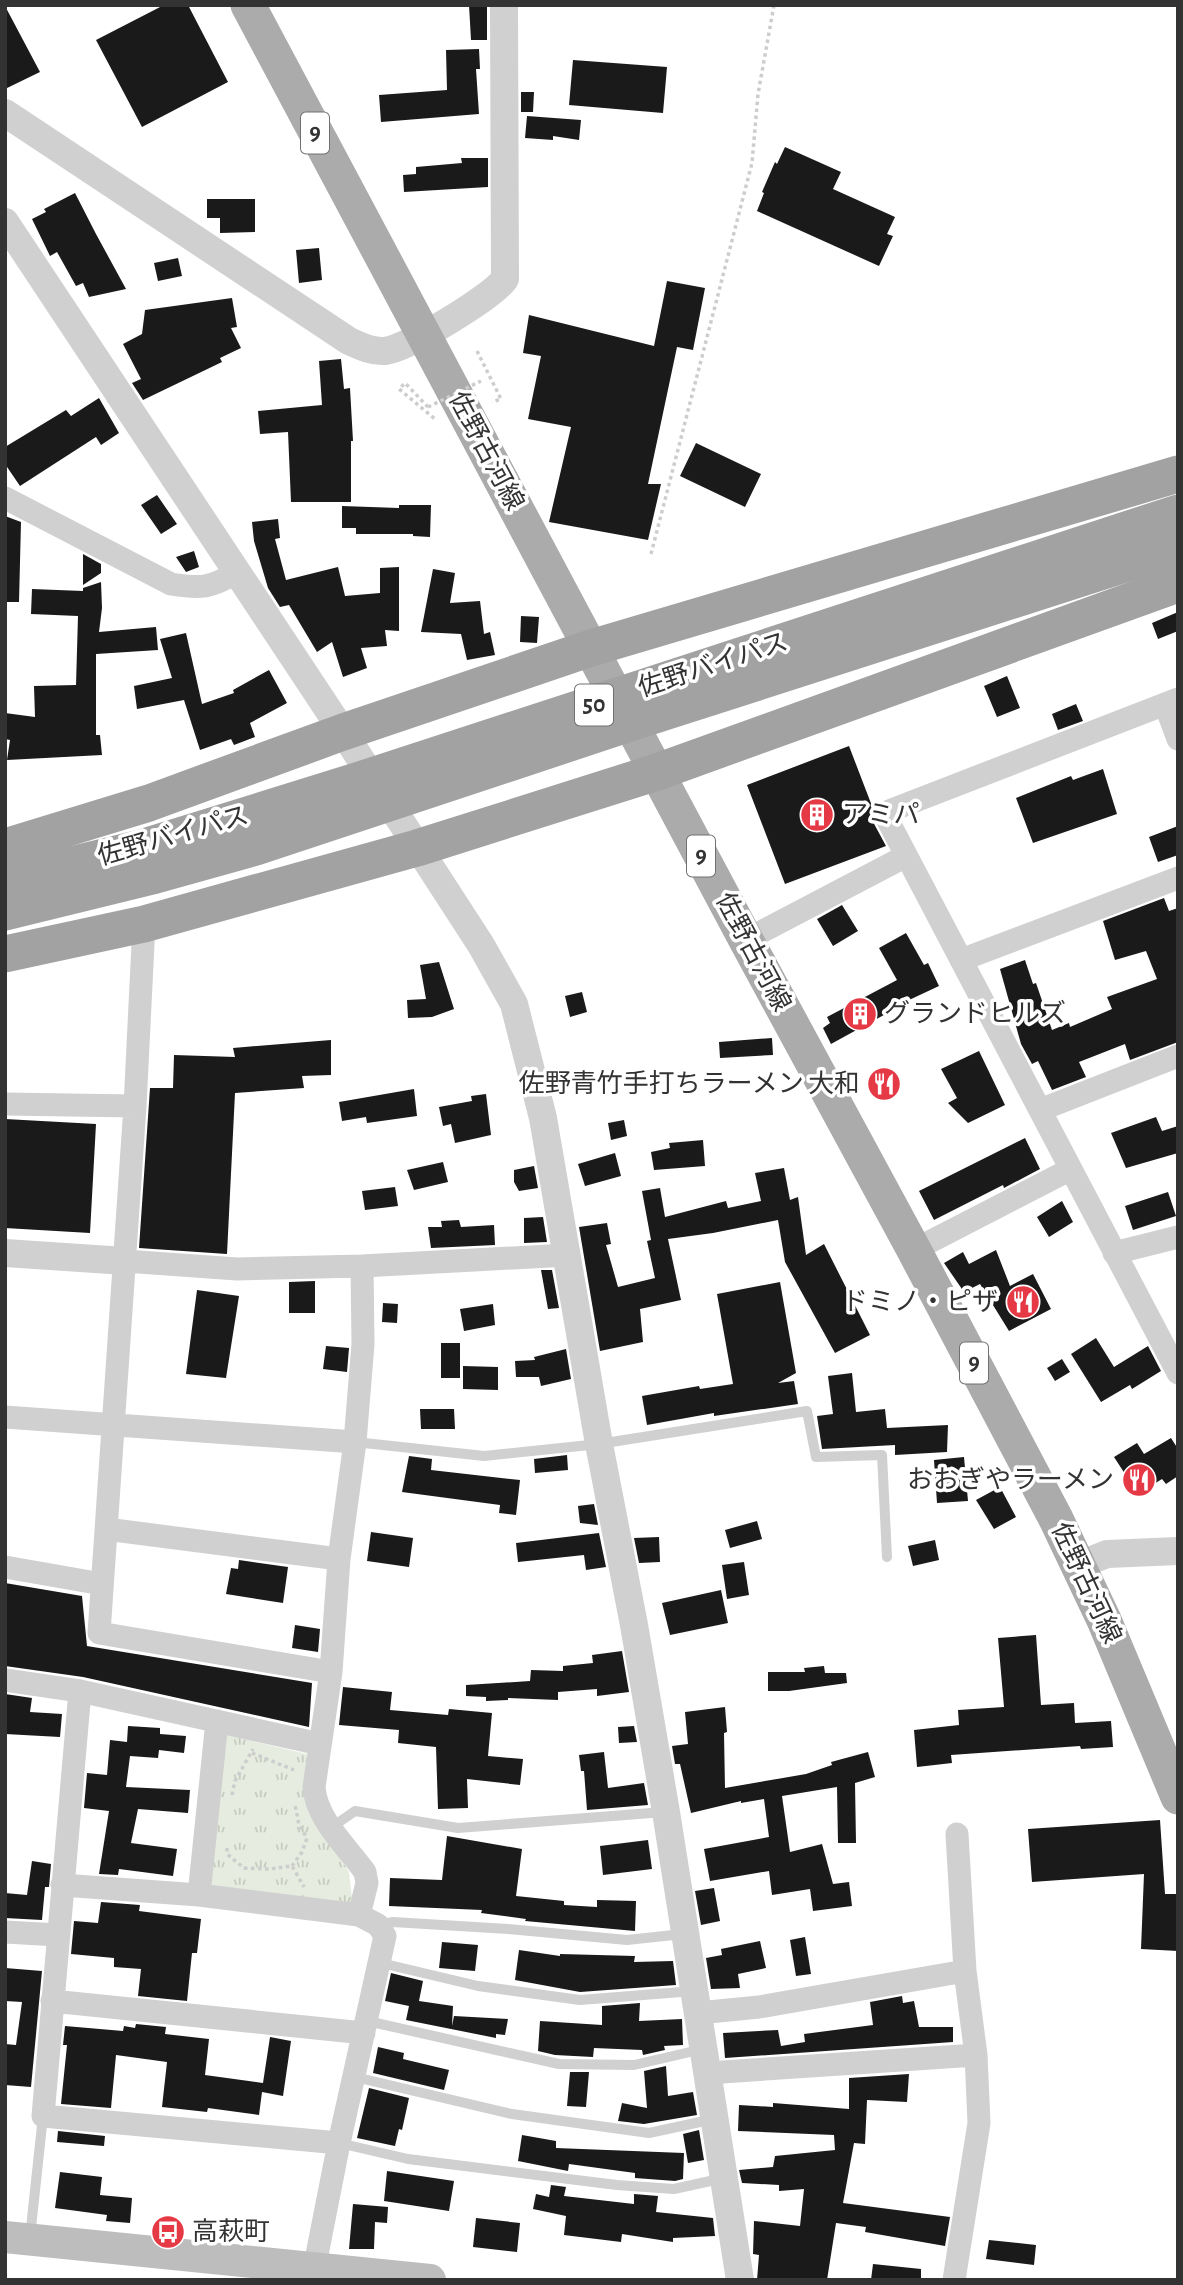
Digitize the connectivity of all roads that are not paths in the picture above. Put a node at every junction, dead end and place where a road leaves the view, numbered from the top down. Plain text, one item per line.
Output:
1 (248, 5) edge
2 (505, 5) edge
3 (5, 113) edge
4 (5, 222) edge
5 (423, 334) junction
6 (1178, 474) edge
7 (5, 498) edge
8 (1178, 513) edge
9 (1178, 547) edge
10 (237, 572) junction
11 (1178, 584) edge
12 (591, 648) junction
13 (1171, 702) edge
14 (342, 732) junction
15 (1178, 739) edge
16 (657, 772) junction
17 (5, 846) edge
18 (417, 848) junction
19 (906, 856) junction
20 (1178, 878) edge
21 (5, 881) edge
22 (5, 912) edge
23 (144, 924) junction
24 (746, 940) junction
25 (5, 954) edge
26 (961, 960) junction
27 (1178, 1056) edge
28 (5, 1104) edge
29 (135, 1106) junction
30 (1040, 1110) junction
31 (1071, 1169) junction
32 (1178, 1237) edge
33 (914, 1250) junction
34 (1114, 1252) junction
35 (5, 1253) edge
36 (568, 1255) junction
37 (125, 1261) junction
38 (362, 1266) junction
39 (1178, 1373) edge
40 (5, 1417) edge
41 (112, 1425) junction
42 (355, 1442) junction
43 (599, 1444) junction
44 (106, 1529) junction
45 (1178, 1551) edge
46 (887, 1557) dead end
47 (339, 1559) junction
48 (1079, 1565) junction
49 (5, 1567) edge
50 (102, 1584) junction
51 (331, 1672) junction
52 (5, 1680) edge
53 (80, 1691) junction
54 (216, 1721) junction
55 (320, 1744) junction
56 (1178, 1797) edge
57 (666, 1812) junction
58 (332, 1827) junction
59 (957, 1833) dead end
60 (62, 1885) junction
61 (199, 1895) junction
62 (368, 1920) junction
63 (5, 1932) edge
64 (685, 1933) junction
65 (58, 1935) junction
66 (381, 1963) junction
67 (965, 1971) junction
68 (52, 2001) junction
69 (696, 2002) junction
70 (366, 2027) junction
71 (976, 2056) junction
72 (705, 2061) junction
73 (355, 2077) junction
74 (43, 2116) junction
75 (714, 2119) junction
76 (339, 2143) junction
77 (723, 2178) junction
78 (18, 2238) edge
79 (313, 2274) edge
80 (430, 2280) edge
81 (740, 2280) edge
82 (954, 2280) edge

1 - 5 main road, 佐野古河線 / 9
2 - 5 street
3 - 5 street
4 - 10 street
5 - 12 main road, 佐野古河線 / 9
6 - 12 highway
7 - 10 street
8 - 21 highway, 佐野バイパス / 50, bridge
9 - 22 highway, 佐野バイパス / 50, bridge
10 - 14 street
11 - 16 highway
12 - 14 highway
12 - 16 main road, 佐野古河線 / 9
13 - 15 street
13 - 19 street
14 - 17 highway
14 - 18 street
16 - 18 highway
16 - 24 main road, 佐野古河線 / 9
18 - 23 highway
18 - 36 street
19 - 24 street
19 - 26 street
20 - 26 street
23 - 25 highway
23 - 29 street
24 - 33 main road, 佐野古河線 / 9
26 - 30 street
27 - 30 street
28 - 29 street
29 - 37 street
30 - 31 street
31 - 33 street
31 - 34 street
32 - 34 street
33 - 48 main road, 佐野古河線 / 9
34 - 39 street
35 - 37 street
36 - 38 street
36 - 43 street
37 - 38 street
37 - 41 street
38 - 42 street
40 - 41 street
41 - 42 street
41 - 44 street
42 - 43 lane
42 - 47 street
43 - 46 lane
43 - 57 street
44 - 47 street
44 - 50 street
45 - 48 street
47 - 51 street
48 - 56 main road, 佐野古河線 / 9
49 - 50 street
50 - 51 street
51 - 55 street
52 - 53 street
53 - 54 street
53 - 60 street
54 - 55 street
54 - 61 street
55 - 58 street
57 - 58 lane
57 - 64 street
58 - 62 street
59 - 67 street
60 - 61 street
60 - 65 street
61 - 62 street
62 - 64 lane
62 - 66 street
63 - 65 street
64 - 69 street
65 - 68 street
66 - 69 lane
66 - 70 street
67 - 69 street
67 - 71 street
68 - 70 street
68 - 74 street
69 - 72 street
70 - 72 lane
70 - 73 street
71 - 72 street
71 - 82 street
72 - 75 street
73 - 75 lane
73 - 76 street
74 - 76 street
74 - 78 lane
75 - 77 street
76 - 77 lane
76 - 79 street
77 - 81 street
78 - 79 main road
79 - 80 main road

